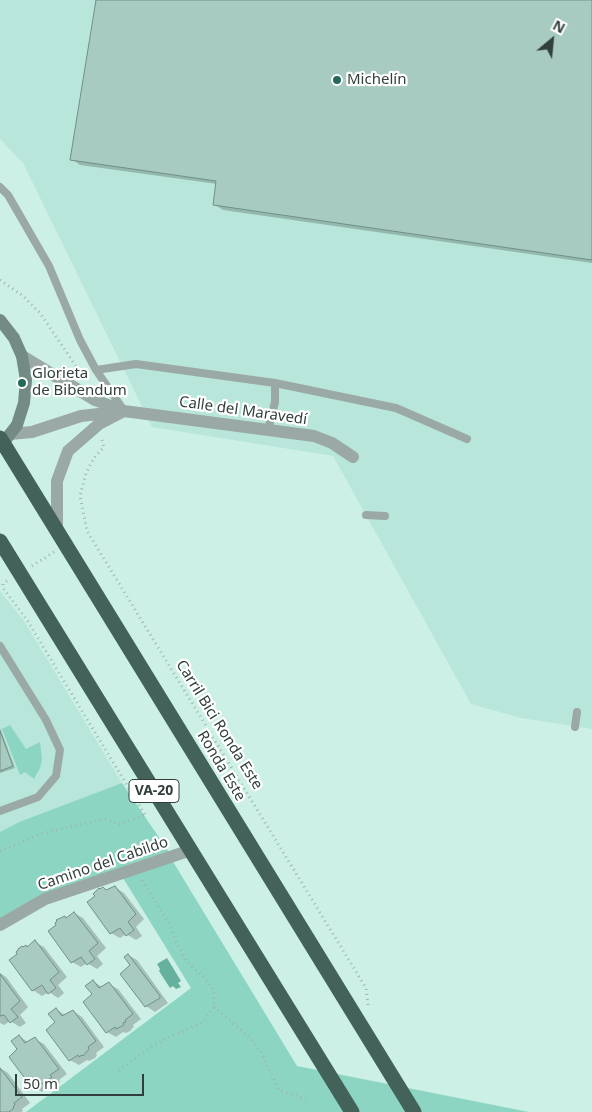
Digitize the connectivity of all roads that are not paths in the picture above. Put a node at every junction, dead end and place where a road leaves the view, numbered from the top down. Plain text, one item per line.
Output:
1 (0, 187) edge
2 (0, 320) edge
3 (22, 356) junction
4 (96, 370) junction
5 (275, 383) junction
6 (124, 411) junction
7 (268, 430) junction
8 (467, 439) dead end
9 (4, 441) edge
10 (353, 457) dead end
11 (366, 515) dead end
12 (385, 516) dead end
13 (61, 539) junction
14 (2, 545) edge
15 (0, 646) edge
16 (577, 712) dead end
17 (575, 726) dead end
18 (0, 811) edge
19 (191, 850) junction
20 (0, 925) edge
21 (352, 1112) edge
22 (414, 1112) edge

1 - 4 lane
2 - 3 street
3 - 6 street, Calle del Maravedí
3 - 9 street
4 - 5 lane
4 - 6 lane
5 - 7 lane
5 - 8 lane
6 - 7 street, Calle del Maravedí
6 - 9 street, Calle del Maravedí
6 - 13 street
7 - 10 street, Calle del Maravedí
9 - 13 highway, Ronda Este
11 - 12 lane
13 - 22 highway, Ronda Este
14 - 19 highway, VA-20
15 - 18 lane
16 - 17 lane
19 - 20 street, Camino del Cabildo
19 - 21 highway, VA-20

